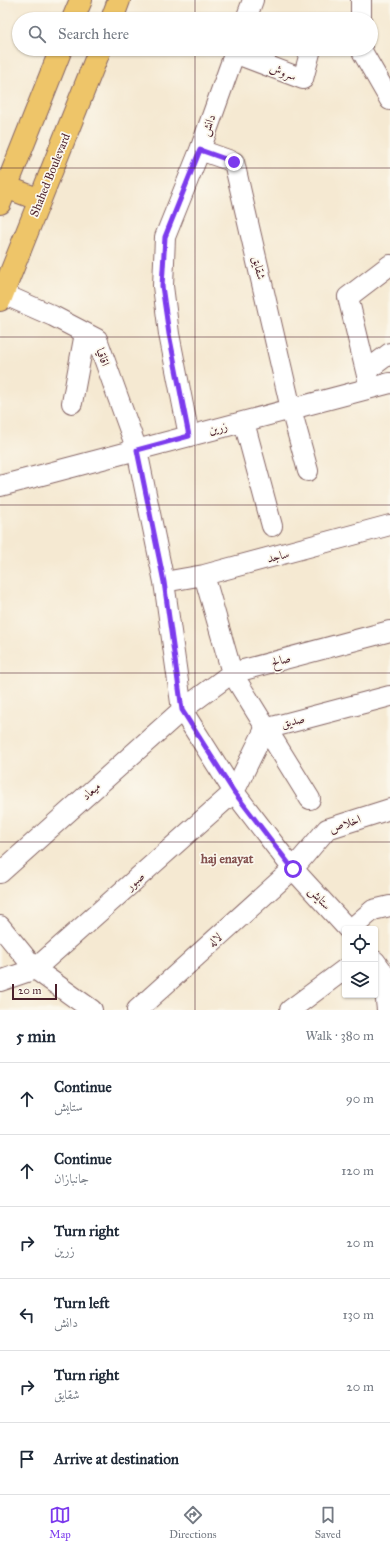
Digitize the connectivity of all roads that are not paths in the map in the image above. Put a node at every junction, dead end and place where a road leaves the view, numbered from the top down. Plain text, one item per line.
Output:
1 (81, 0) edge
2 (119, 0) edge
3 (253, 0) edge
4 (361, 0) edge
5 (76, 12) edge
6 (115, 12) edge
7 (249, 12) edge
8 (361, 12) edge
9 (58, 56) edge
10 (97, 56) edge
11 (233, 56) edge
12 (247, 56) edge
13 (309, 56) edge
14 (365, 56) edge
15 (390, 100) edge
16 (200, 150) junction
17 (3, 195) edge
18 (40, 200) junction
19 (390, 265) edge
20 (1, 297) edge
21 (84, 333) junction
22 (390, 353) edge
23 (368, 380) junction
24 (390, 383) edge
25 (72, 403) dead end
26 (292, 409) junction
27 (244, 422) junction
28 (189, 436) junction
29 (137, 450) junction
30 (308, 471) dead end
31 (0, 486) edge
32 (272, 526) dead end
33 (390, 526) edge
34 (204, 576) junction
35 (164, 582) junction
36 (390, 631) edge
37 (232, 673) junction
38 (390, 696) edge
39 (182, 710) junction
40 (265, 729) junction
41 (234, 792) junction
42 (310, 799) dead end
43 (390, 809) edge
44 (293, 869) junction
45 (0, 873) edge
46 (390, 906) edge
47 (0, 926) edge
48 (347, 926) edge
49 (354, 926) edge
50 (376, 962) edge
51 (35, 969) junction
52 (342, 971) edge
53 (0, 981) edge
54 (92, 1010) edge
55 (137, 1010) edge
56 (290, 1010) edge
57 (387, 1010) edge

1 - 5 main road
2 - 6 main road
3 - 7 street
4 - 8 street
9 - 17 main road
10 - 18 main road, Shahed Boulevard
11 - 16 street, دانش
12 - 13 street, سروش
14 - 15 street
16 - 26 street, شقایق
16 - 28 street, دانش
17 - 18 main road
18 - 20 main road, Shahed Boulevard
19 - 23 street
20 - 21 street, اقاقیا
21 - 25 street
21 - 29 street, اقاقیا
22 - 23 street
23 - 24 street, زرین
23 - 26 street, زرین
26 - 27 street, زرین
26 - 30 street
27 - 28 street, زرین
27 - 32 street
28 - 29 street, زرین
29 - 31 street, زرین
29 - 35 street, اقاقیا
33 - 34 street, ساجد
34 - 35 street, ساجد
34 - 37 street
35 - 39 street, اقاقیا
36 - 37 street, صالح
37 - 39 street, صالح
37 - 40 street
38 - 40 street, صدیق
39 - 41 street, ستایش
39 - 45 street, میعاد
40 - 41 street, صدیق
40 - 42 street
41 - 44 street, ستایش
41 - 51 street, صبور
43 - 44 street, اخلاص
44 - 48 street, ستایش
44 - 55 street, لاله
46 - 49 street
47 - 51 street
50 - 57 street
51 - 53 street
51 - 54 street
52 - 56 street

